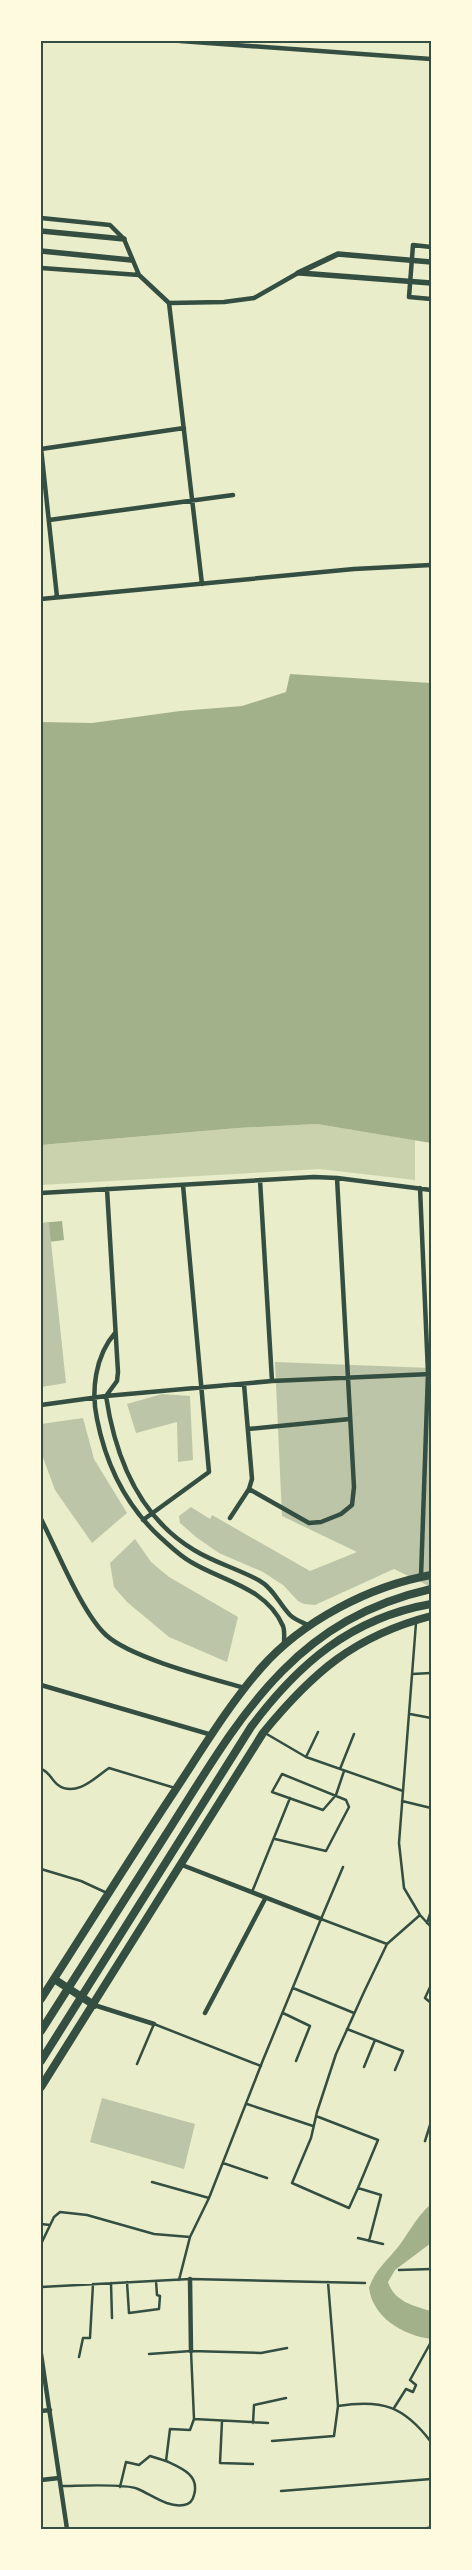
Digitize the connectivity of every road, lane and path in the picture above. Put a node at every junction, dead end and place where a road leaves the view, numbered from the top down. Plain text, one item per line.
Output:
1 (180, 41) edge
2 (431, 59) edge
3 (41, 218) edge
4 (41, 231) edge
5 (124, 239) junction
6 (431, 247) edge
7 (41, 251) edge
8 (131, 260) junction
9 (412, 261) junction
10 (41, 262) edge
11 (431, 262) edge
12 (43, 268) edge
13 (298, 273) junction
14 (139, 275) junction
15 (410, 282) junction
16 (431, 283) edge
17 (431, 299) edge
18 (169, 303) junction
19 (184, 428) junction
20 (41, 449) edge
21 (233, 495) dead end
22 (193, 499) junction
23 (49, 520) junction
24 (431, 565) edge
25 (202, 584) junction
26 (57, 597) junction
27 (41, 599) edge
28 (337, 1178) junction
29 (260, 1180) junction
30 (183, 1185) junction
31 (420, 1188) junction
32 (107, 1189) junction
33 (431, 1190) edge
34 (41, 1193) edge
35 (426, 1328) junction
36 (431, 1332) edge
37 (115, 1333) junction
38 (429, 1359) edge
39 (429, 1373) edge
40 (347, 1377) junction
41 (272, 1382) junction
42 (244, 1384) junction
43 (201, 1389) junction
44 (106, 1396) junction
45 (93, 1398) junction
46 (41, 1405) edge
47 (350, 1420) junction
48 (248, 1429) junction
49 (249, 1490) junction
50 (152, 1513) junction
51 (230, 1518) dead end
52 (41, 1519) edge
53 (143, 1520) junction
54 (223, 1565) junction
55 (219, 1575) junction
56 (431, 1575) edge
57 (421, 1577) junction
58 (431, 1589) edge
59 (431, 1604) edge
60 (431, 1616) edge
61 (417, 1620) junction
62 (310, 1626) junction
63 (284, 1646) junction
64 (431, 1673) edge
65 (412, 1674) junction
66 (41, 1685) edge
67 (245, 1688) junction
68 (409, 1714) junction
69 (431, 1718) edge
70 (318, 1732) dead end
71 (263, 1733) junction
72 (354, 1734) dead end
73 (212, 1735) junction
74 (227, 1739) junction
75 (238, 1748) junction
76 (249, 1756) junction
77 (306, 1757) junction
78 (41, 1768) edge
79 (340, 1769) junction
80 (344, 1771) junction
81 (177, 1788) junction
82 (403, 1791) junction
83 (336, 1794) junction
84 (290, 1798) junction
85 (402, 1801) junction
86 (431, 1808) edge
87 (275, 1839) junction
88 (182, 1865) junction
89 (343, 1867) dead end
90 (41, 1868) edge
91 (107, 1893) junction
92 (252, 1894) junction
93 (265, 1899) junction
94 (431, 1911) edge
95 (420, 1916) junction
96 (322, 1919) junction
97 (427, 1923) junction
98 (431, 1927) edge
99 (387, 1944) junction
100 (54, 1979) junction
101 (431, 1985) edge
102 (68, 1988) junction
103 (294, 1988) junction
104 (82, 1997) junction
105 (41, 1999) edge
106 (431, 2003) edge
107 (94, 2005) junction
108 (283, 2012) junction
109 (204, 2013) dead end
110 (354, 2014) junction
111 (154, 2024) junction
112 (347, 2029) junction
113 (41, 2031) edge
114 (375, 2040) junction
115 (41, 2061) edge
116 (296, 2061) dead end
117 (137, 2064) dead end
118 (261, 2066) junction
119 (364, 2067) dead end
120 (395, 2070) dead end
121 (41, 2087) edge
122 (247, 2104) junction
123 (316, 2116) junction
124 (431, 2122) edge
125 (313, 2126) junction
126 (425, 2141) dead end
127 (223, 2163) junction
128 (267, 2178) dead end
129 (152, 2182) dead end
130 (358, 2188) junction
131 (209, 2198) junction
132 (41, 2224) edge
133 (50, 2225) junction
134 (190, 2237) junction
135 (358, 2238) dead end
136 (369, 2241) junction
137 (41, 2244) edge
138 (383, 2244) dead end
139 (431, 2269) edge
140 (398, 2270) dead end
141 (179, 2280) junction
142 (190, 2280) junction
143 (156, 2281) junction
144 (127, 2282) junction
145 (328, 2282) junction
146 (111, 2283) junction
147 (365, 2283) dead end
148 (93, 2284) junction
149 (41, 2287) edge
150 (112, 2318) dead end
151 (431, 2342) edge
152 (287, 2348) dead end
153 (191, 2351) junction
154 (41, 2354) edge
155 (149, 2354) dead end
156 (79, 2357) dead end
157 (286, 2398) dead end
158 (338, 2406) junction
159 (394, 2408) junction
160 (50, 2410) junction
161 (41, 2411) edge
162 (194, 2419) junction
163 (222, 2421) junction
164 (253, 2423) junction
165 (268, 2424) dead end
166 (272, 2441) dead end
167 (431, 2442) edge
168 (166, 2461) junction
169 (253, 2464) dead end
170 (59, 2478) junction
171 (431, 2479) edge
172 (41, 2480) edge
173 (61, 2486) junction
174 (120, 2487) junction
175 (281, 2491) dead end
176 (67, 2529) edge

1 - 2 street
3 - 5 street
4 - 5 street
5 - 8 street
6 - 9 street
7 - 8 street
8 - 14 street
9 - 11 street
9 - 13 street
9 - 15 street
10 - 12 street
12 - 14 street
13 - 15 street
13 - 18 street
14 - 18 street
15 - 16 street
15 - 17 street
18 - 19 street
19 - 20 street
19 - 22 street
20 - 23 street
21 - 22 street
22 - 23 street
22 - 25 street
23 - 26 street
24 - 25 street
25 - 26 street
26 - 27 street
28 - 29 street
28 - 31 street
28 - 40 street
29 - 30 street
29 - 41 street
30 - 32 street
30 - 43 street
31 - 33 street
31 - 35 street
32 - 34 street
32 - 37 street
35 - 36 street
35 - 38 street
37 - 44 street
37 - 45 street
38 - 39 street
39 - 40 street
39 - 57 street
40 - 41 street
40 - 47 street
41 - 42 street
42 - 43 street
42 - 48 street
43 - 44 street
43 - 50 street
44 - 45 street
44 - 50 street
45 - 46 street
45 - 53 street
47 - 48 street
47 - 49 street
48 - 49 street
49 - 51 street
50 - 53 street
50 - 54 street
52 - 67 street
53 - 55 street
54 - 55 street
54 - 62 street
55 - 63 street
56 - 57 main road
57 - 62 main road
58 - 74 main road
59 - 75 main road
60 - 61 main road
61 - 65 lane
61 - 71 main road
62 - 63 main road
63 - 67 main road
64 - 65 lane
65 - 68 lane
66 - 73 street
67 - 73 main road
68 - 69 lane
68 - 82 lane
70 - 77 lane
71 - 76 main road
71 - 77 lane
72 - 79 lane
73 - 74 main road
73 - 81 main road
74 - 102 main road
75 - 76 main road
75 - 104 main road
76 - 88 main road
77 - 79 lane
78 - 81 lane
79 - 80 lane
80 - 82 lane
80 - 83 lane
81 - 91 main road
82 - 85 lane
83 - 84 lane
83 - 84 lane
83 - 87 lane
84 - 87 lane
85 - 86 lane
85 - 95 lane
87 - 92 lane
88 - 92 street
88 - 107 main road
89 - 96 lane
90 - 91 lane
91 - 100 main road
92 - 93 street
93 - 96 street
93 - 109 street
94 - 97 lane
95 - 97 lane
95 - 99 lane
96 - 99 lane
96 - 103 lane
97 - 98 lane
99 - 110 lane
100 - 102 main road
100 - 105 main road
101 - 106 lane
102 - 104 main road
102 - 113 main road
103 - 108 lane
103 - 110 lane
104 - 107 main road
104 - 115 main road
107 - 111 street
107 - 121 main road
108 - 116 lane
108 - 118 lane
110 - 112 lane
111 - 117 lane
111 - 118 lane
112 - 114 lane
112 - 123 lane
114 - 119 lane
114 - 120 lane
118 - 122 lane
122 - 125 lane
122 - 127 lane
123 - 125 lane
123 - 130 lane
124 - 126 lane
125 - 130 lane
127 - 128 lane
127 - 131 lane
129 - 131 lane
130 - 136 lane
131 - 134 lane
132 - 133 lane
133 - 134 lane
133 - 137 lane
134 - 141 lane
135 - 136 lane
136 - 138 lane
139 - 140 lane
141 - 142 lane
141 - 143 lane
142 - 145 lane
142 - 153 street
143 - 144 lane
143 - 144 lane
144 - 146 lane
145 - 147 lane
145 - 158 lane
146 - 148 lane
146 - 150 lane
148 - 149 lane
148 - 156 lane
151 - 159 lane
152 - 153 lane
153 - 155 lane
153 - 162 lane
154 - 160 street
157 - 164 lane
158 - 159 lane
158 - 166 lane
159 - 167 lane
160 - 161 street
160 - 170 street
162 - 163 lane
162 - 168 lane
163 - 164 lane
163 - 169 lane
164 - 165 lane
168 - 174 lane
168 - 174 lane
170 - 172 street
170 - 173 street
171 - 175 lane
173 - 174 lane
173 - 176 street

